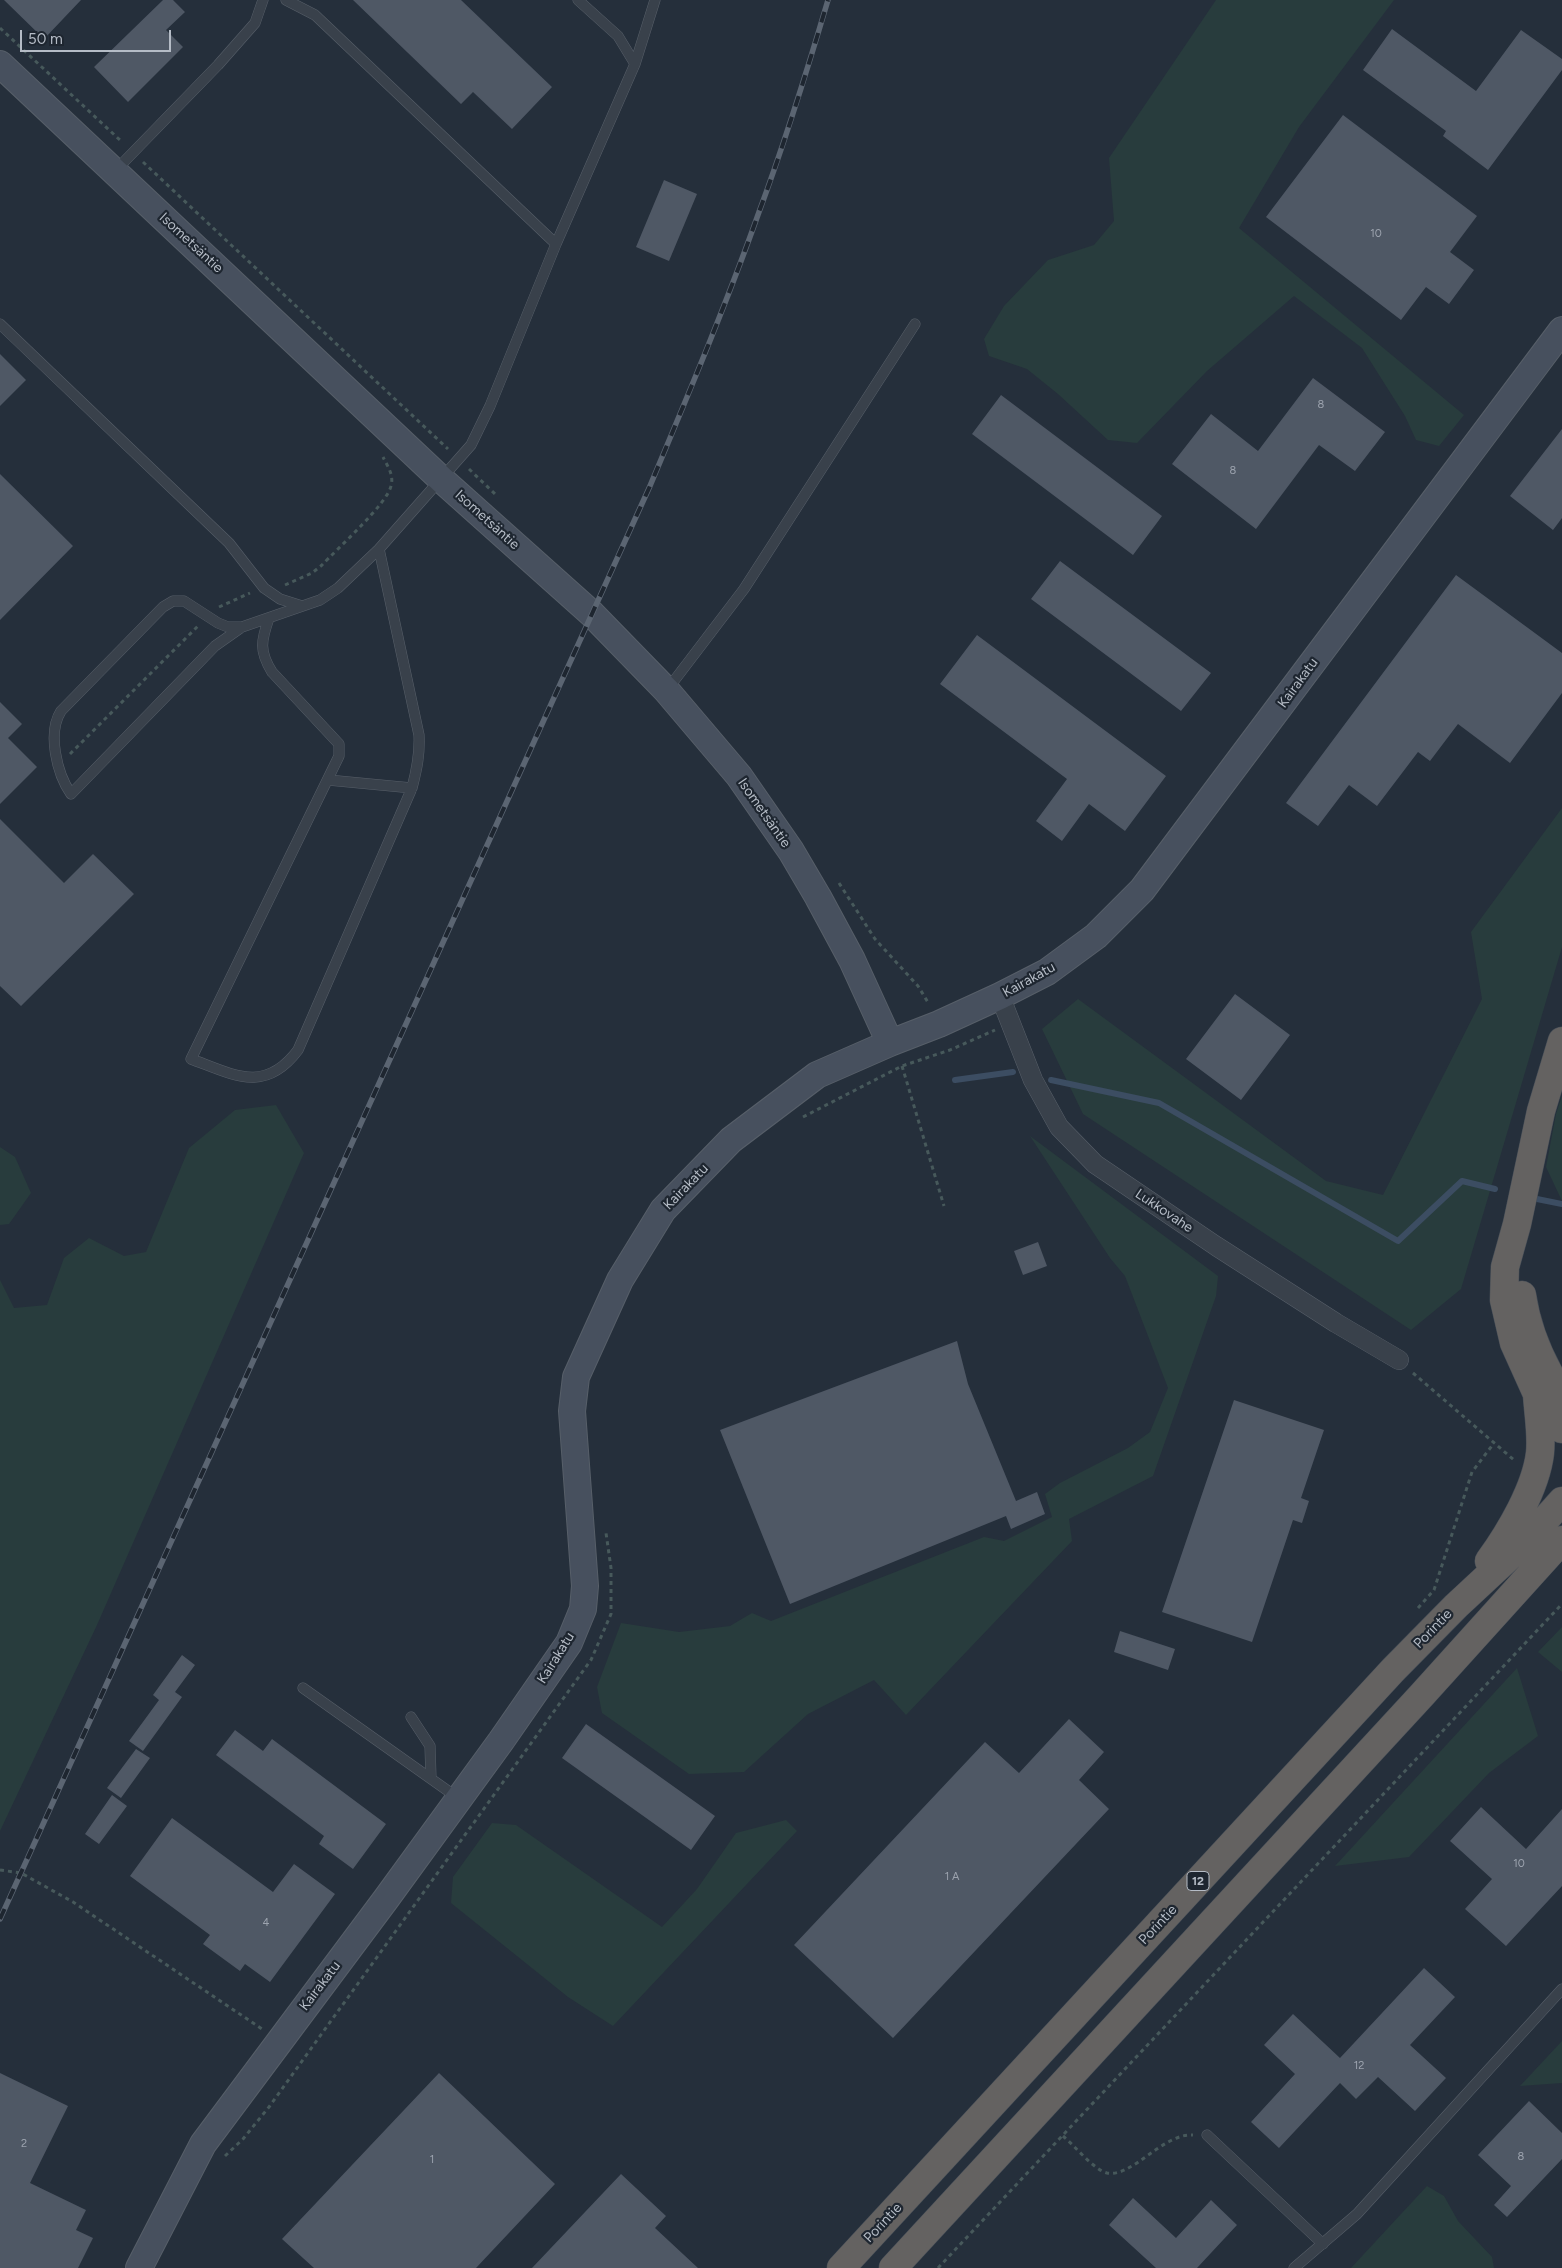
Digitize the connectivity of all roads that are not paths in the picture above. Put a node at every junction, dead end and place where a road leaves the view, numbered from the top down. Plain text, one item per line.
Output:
1 (263, 0) edge
2 (286, 0) edge
3 (578, 0) edge
4 (653, 1) edge
5 (0, 64) edge
6 (635, 64) junction
7 (115, 171) junction
8 (556, 244) junction
9 (0, 324) edge
10 (915, 324) dead end
11 (1562, 330) edge
12 (442, 480) junction
13 (379, 549) junction
14 (302, 606) junction
15 (269, 618) junction
16 (242, 628) junction
17 (666, 690) junction
18 (328, 780) junction
19 (412, 788) junction
20 (1000, 996) junction
21 (1562, 1042) edge
22 (890, 1043) junction
23 (1399, 1360) road end
24 (1549, 1395) edge
25 (1562, 1430) edge
26 (1562, 1501) edge
27 (1562, 1540) edge
28 (1456, 1606) junction
29 (303, 1688) dead end
30 (411, 1717) dead end
31 (431, 1778) junction
32 (459, 1798) junction
33 (1562, 1990) edge
34 (1207, 2135) road end
35 (1323, 2244) junction
36 (139, 2268) edge
37 (842, 2268) edge
38 (893, 2268) edge
39 (1294, 2268) edge

1 - 7 lane
2 - 8 lane
3 - 6 lane
4 - 6 lane
5 - 7 main road, Isometsäntie
6 - 8 lane
7 - 12 main road, Isometsäntie
8 - 12 lane
9 - 14 lane
10 - 17 lane
11 - 20 main road, Kairakatu
12 - 13 lane
12 - 17 main road, Isometsäntie
13 - 14 lane
13 - 19 lane
14 - 15 lane
15 - 16 lane
15 - 18 lane
16 - 16 lane
17 - 22 main road, Isometsäntie
18 - 19 lane
18 - 19 lane
20 - 22 main road, Kairakatu
20 - 23 street, Lukkovahe
21 - 24 highway
22 - 32 main road, Kairakatu
24 - 25 highway
24 - 28 highway
26 - 28 highway, Porintie / 12
27 - 38 highway
28 - 37 highway, Porintie / 12
29 - 31 lane
30 - 31 lane
31 - 32 lane
32 - 36 main road, Kairakatu
33 - 35 lane
34 - 35 lane
35 - 39 lane

